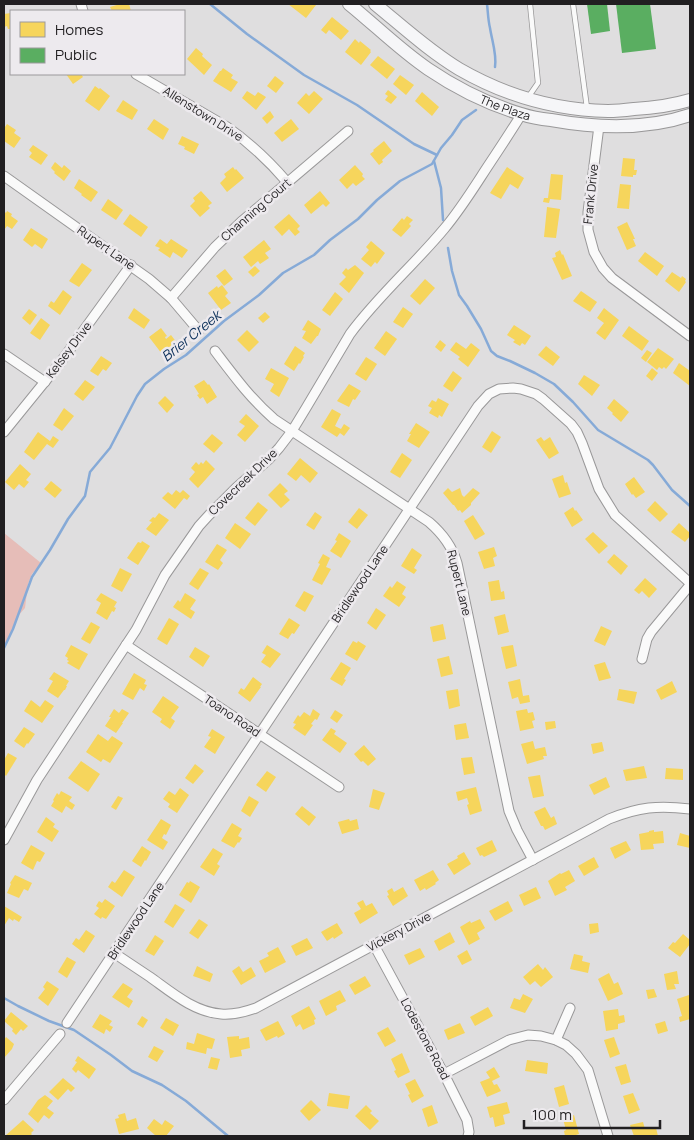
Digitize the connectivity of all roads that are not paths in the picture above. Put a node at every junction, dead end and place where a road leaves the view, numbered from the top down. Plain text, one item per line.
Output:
1 (349, 4) edge
2 (375, 4) edge
3 (530, 4) edge
4 (573, 4) edge
5 (138, 75) edge
6 (528, 98) junction
7 (690, 100) edge
8 (566, 107) junction
9 (587, 110) junction
10 (521, 115) junction
11 (690, 115) edge
12 (599, 126) junction
13 (348, 131) dead end
14 (4, 176) edge
15 (288, 182) junction
16 (131, 266) junction
17 (171, 298) junction
18 (199, 331) dead end
19 (690, 336) edge
20 (215, 351) dead end
21 (4, 354) edge
22 (44, 382) junction
23 (292, 431) junction
24 (4, 432) edge
25 (410, 508) junction
26 (690, 584) edge
27 (126, 645) junction
28 (642, 660) dead end
29 (260, 734) junction
30 (339, 787) dead end
31 (690, 809) edge
32 (4, 840) edge
33 (533, 860) junction
34 (374, 945) junction
35 (114, 953) junction
36 (570, 1008) dead end
37 (67, 1022) dead end
38 (60, 1034) dead end
39 (556, 1040) junction
40 (444, 1074) junction
41 (4, 1100) edge
42 (468, 1136) edge
43 (608, 1136) edge

1 - 10 main road, The Plaza
2 - 6 main road, The Plaza
3 - 6 lane
4 - 9 lane
5 - 15 street, Allenstown Drive
6 - 8 main road, The Plaza
7 - 9 main road, The Plaza
8 - 9 main road, The Plaza
8 - 10 main road
10 - 12 main road, The Plaza
10 - 23 street, Covecreek Drive
11 - 12 main road, The Plaza
12 - 19 street, Frank Drive
13 - 15 street, Channing Court
14 - 16 street, Rupert Lane
15 - 17 street, Channing Court
16 - 17 street, Rupert Lane
16 - 22 street, Kelsey Drive
17 - 18 street, Rupert Lane
20 - 23 street, Rupert Lane
21 - 22 street
22 - 24 street, Kelsey Drive
23 - 25 street, Rupert Lane
23 - 27 street, Covecreek Drive
25 - 26 street, Bridlewood Lane
25 - 29 street, Bridlewood Lane
25 - 33 street, Rupert Lane
26 - 28 street
27 - 29 street, Toano Road
27 - 32 street, Covecreek Drive
29 - 30 street, Toano Road
29 - 35 street, Bridlewood Lane
31 - 33 street, Vickery Drive
33 - 34 street, Vickery Drive
34 - 35 street, Vickery Drive
34 - 40 street, Lodestone Road
35 - 37 street, Bridlewood Lane
36 - 39 street
38 - 41 street
39 - 40 street
39 - 43 street
40 - 42 street, Lodestone Road

